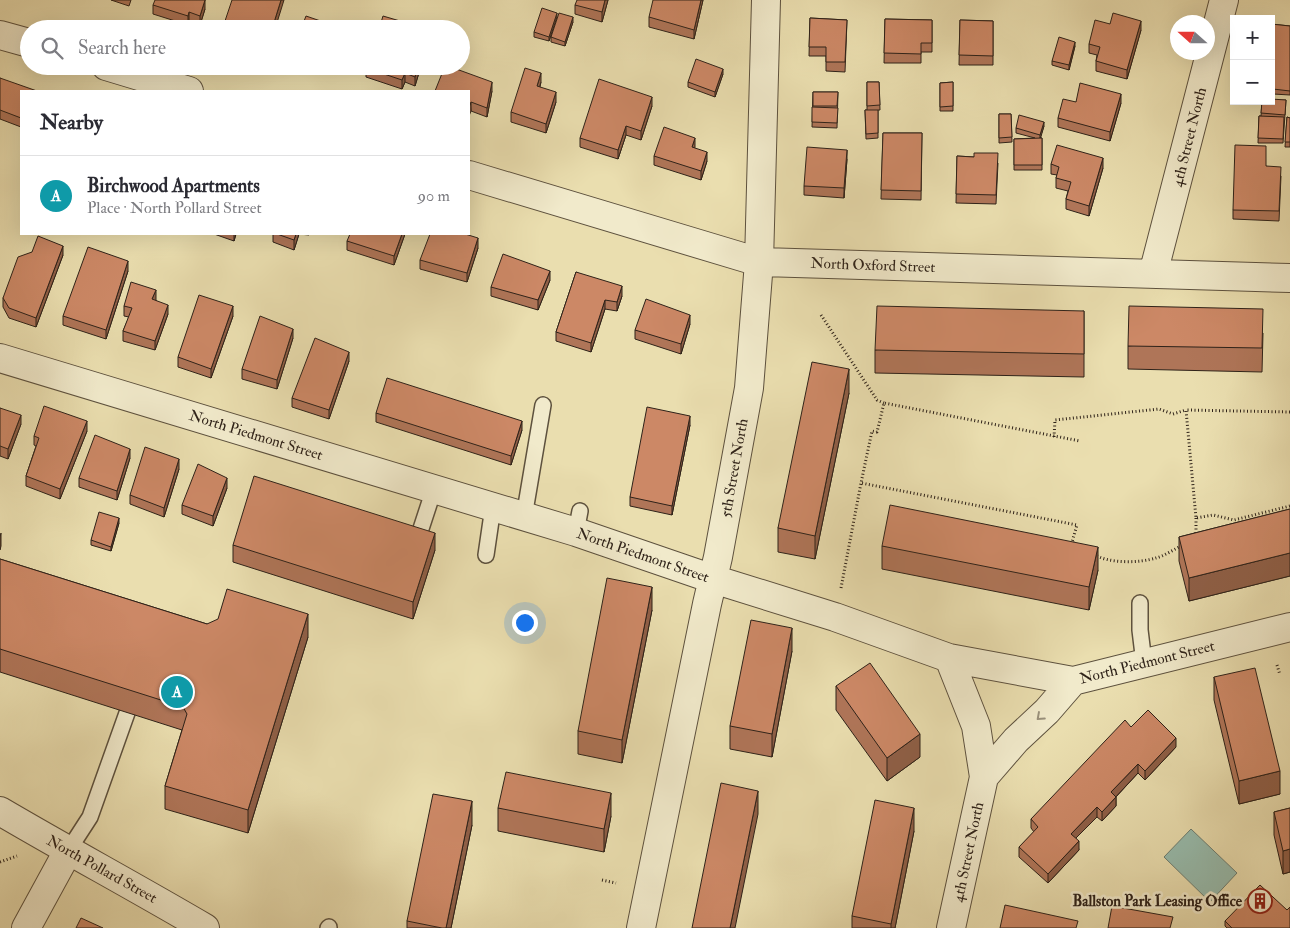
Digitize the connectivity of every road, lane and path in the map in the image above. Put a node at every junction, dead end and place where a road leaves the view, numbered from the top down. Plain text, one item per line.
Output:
1 (766, 0) edge
2 (1224, 0) edge
3 (0, 35) edge
4 (20, 41) edge
5 (136, 75) edge
6 (186, 90) edge
7 (470, 175) edge
8 (759, 262) junction
9 (1153, 274) junction
10 (1290, 278) edge
11 (821, 316) dead end
12 (0, 358) edge
13 (884, 403) junction
14 (543, 404) dead end
15 (1186, 410) junction
16 (1290, 412) edge
17 (1054, 437) junction
18 (1080, 441) dead end
19 (861, 483) junction
20 (434, 489) junction
21 (1290, 506) edge
22 (493, 507) junction
23 (524, 517) junction
24 (1196, 518) junction
25 (1189, 540) edge
26 (416, 544) edge
27 (1079, 545) edge
28 (1181, 546) edge
29 (1093, 553) edge
30 (486, 555) dead end
31 (713, 579) junction
32 (840, 588) dead end
33 (1140, 603) dead end
34 (1290, 627) edge
35 (949, 658) junction
36 (1144, 663) junction
37 (1277, 665) dead end
38 (1280, 675) dead end
39 (1073, 681) junction
40 (127, 713) edge
41 (984, 777) junction
42 (0, 811) edge
43 (68, 851) junction
44 (17, 856) dead end
45 (0, 862) edge
46 (602, 880) dead end
47 (616, 883) dead end
48 (26, 928) edge
49 (205, 928) edge
50 (641, 928) edge
51 (951, 928) edge

1 - 8 street, 5th Street North
2 - 9 street, 4th Street North
3 - 4 street
5 - 6 street
7 - 8 street, North Oxford Street
8 - 9 street, North Oxford Street
8 - 31 street, 5th Street North
9 - 10 street, North Oxford Street
11 - 13 path
12 - 20 street, North Piedmont Street
13 - 17 path
13 - 19 path
14 - 23 lane
15 - 16 path
15 - 17 path
15 - 24 path
17 - 18 path
19 - 27 path
19 - 32 path
20 - 22 street, North Piedmont Street
20 - 26 lane
21 - 24 path
22 - 23 street, North Piedmont Street
22 - 30 lane
23 - 31 street, North Piedmont Street
24 - 25 path
28 - 29 path
31 - 35 street, North Piedmont Street
31 - 50 street, 5th Street North
33 - 36 lane
34 - 36 street, North Piedmont Street
35 - 39 street, North Piedmont Street
35 - 41 street, 4th Street North
36 - 39 street, North Piedmont Street
37 - 38 path
39 -> 41 street, 4th Street North
40 - 43 lane
41 - 51 street, 4th Street North
42 - 43 street, North Pollard Street
43 - 48 street
43 - 49 street, North Pollard Street
44 - 45 path
46 - 47 path

